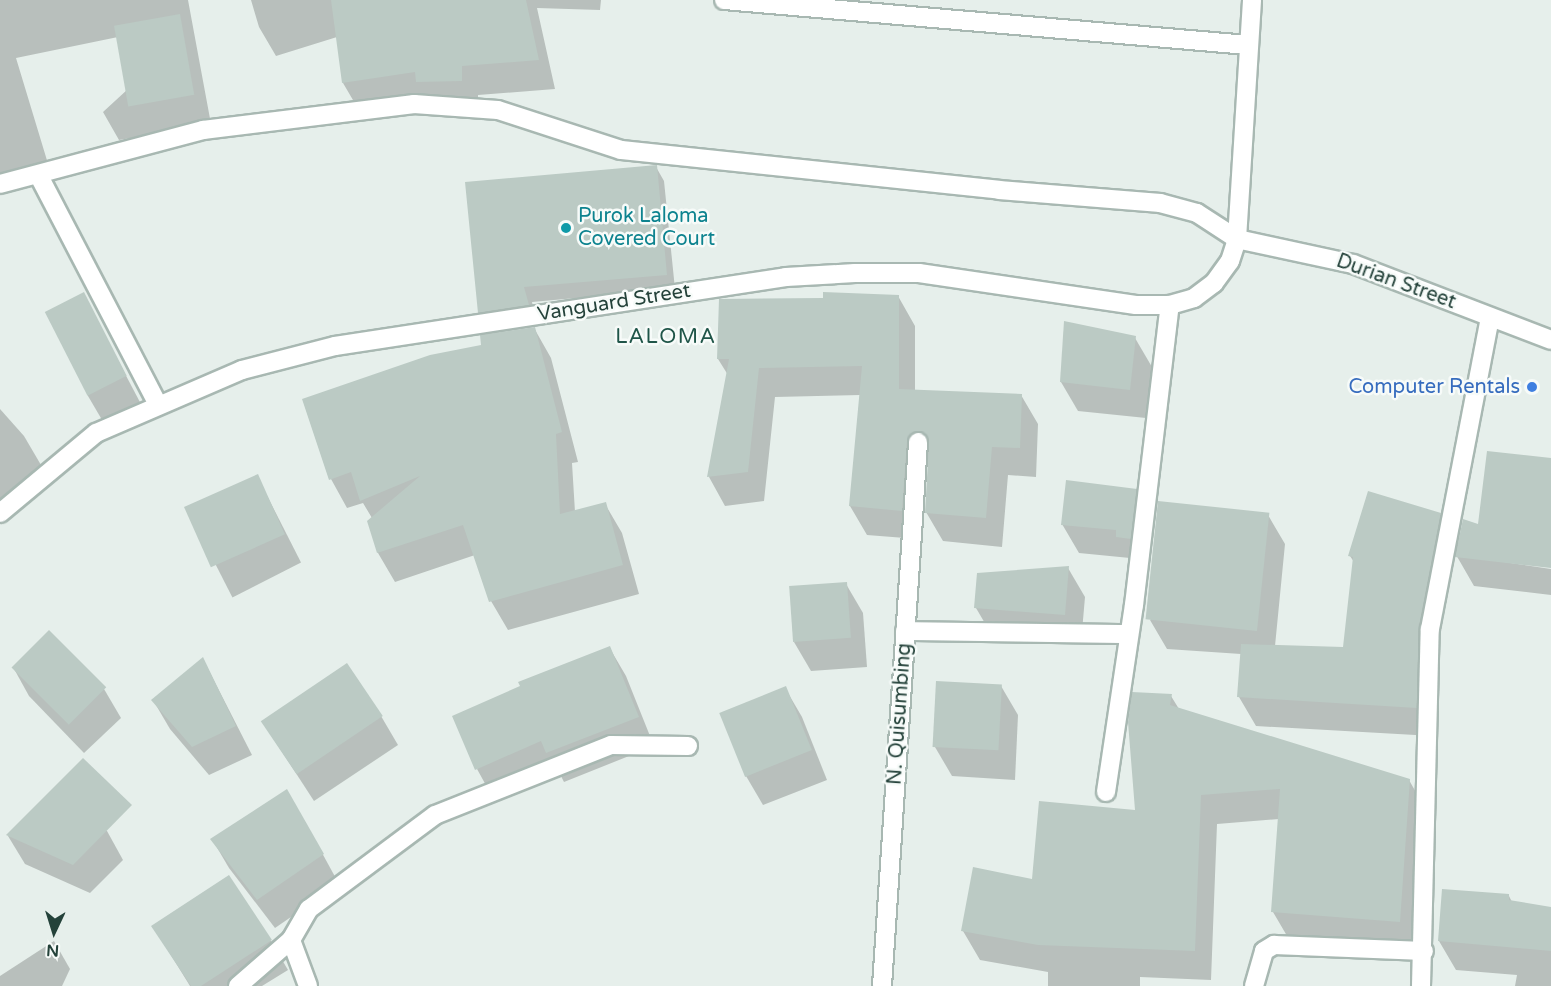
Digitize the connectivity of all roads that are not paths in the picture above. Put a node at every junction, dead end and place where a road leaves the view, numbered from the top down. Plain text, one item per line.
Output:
1 (724, 0) edge
2 (1252, 0) edge
3 (1248, 45) junction
4 (39, 176) junction
5 (0, 184) edge
6 (1237, 238) junction
7 (1170, 305) junction
8 (1490, 318) junction
9 (1551, 340) edge
10 (158, 405) junction
11 (918, 442) dead end
12 (0, 513) edge
13 (905, 631) junction
14 (1129, 634) junction
15 (688, 746) dead end
16 (1106, 792) dead end
17 (291, 940) junction
18 (1424, 951) junction
19 (238, 986) edge
20 (308, 986) edge
21 (882, 986) edge
22 (1254, 986) edge
23 (1421, 986) edge

1 - 3 street
2 - 3 street, Vanguard Street
3 - 6 street, Vanguard Street
4 - 5 street, Durian Street
4 - 6 street, Durian Street
4 - 10 street
6 - 7 street, Vanguard Street
6 - 8 street, Durian Street
7 - 10 street, Vanguard Street
7 - 14 street
8 - 9 street, Durian Street
8 - 18 street
10 - 12 street, Vanguard Street
11 - 13 street, N. Quisumbing
13 - 14 street
13 - 21 street, N. Quisumbing
14 - 16 street
15 - 17 street
17 - 19 street
17 - 20 street
18 - 22 street
18 - 23 street

